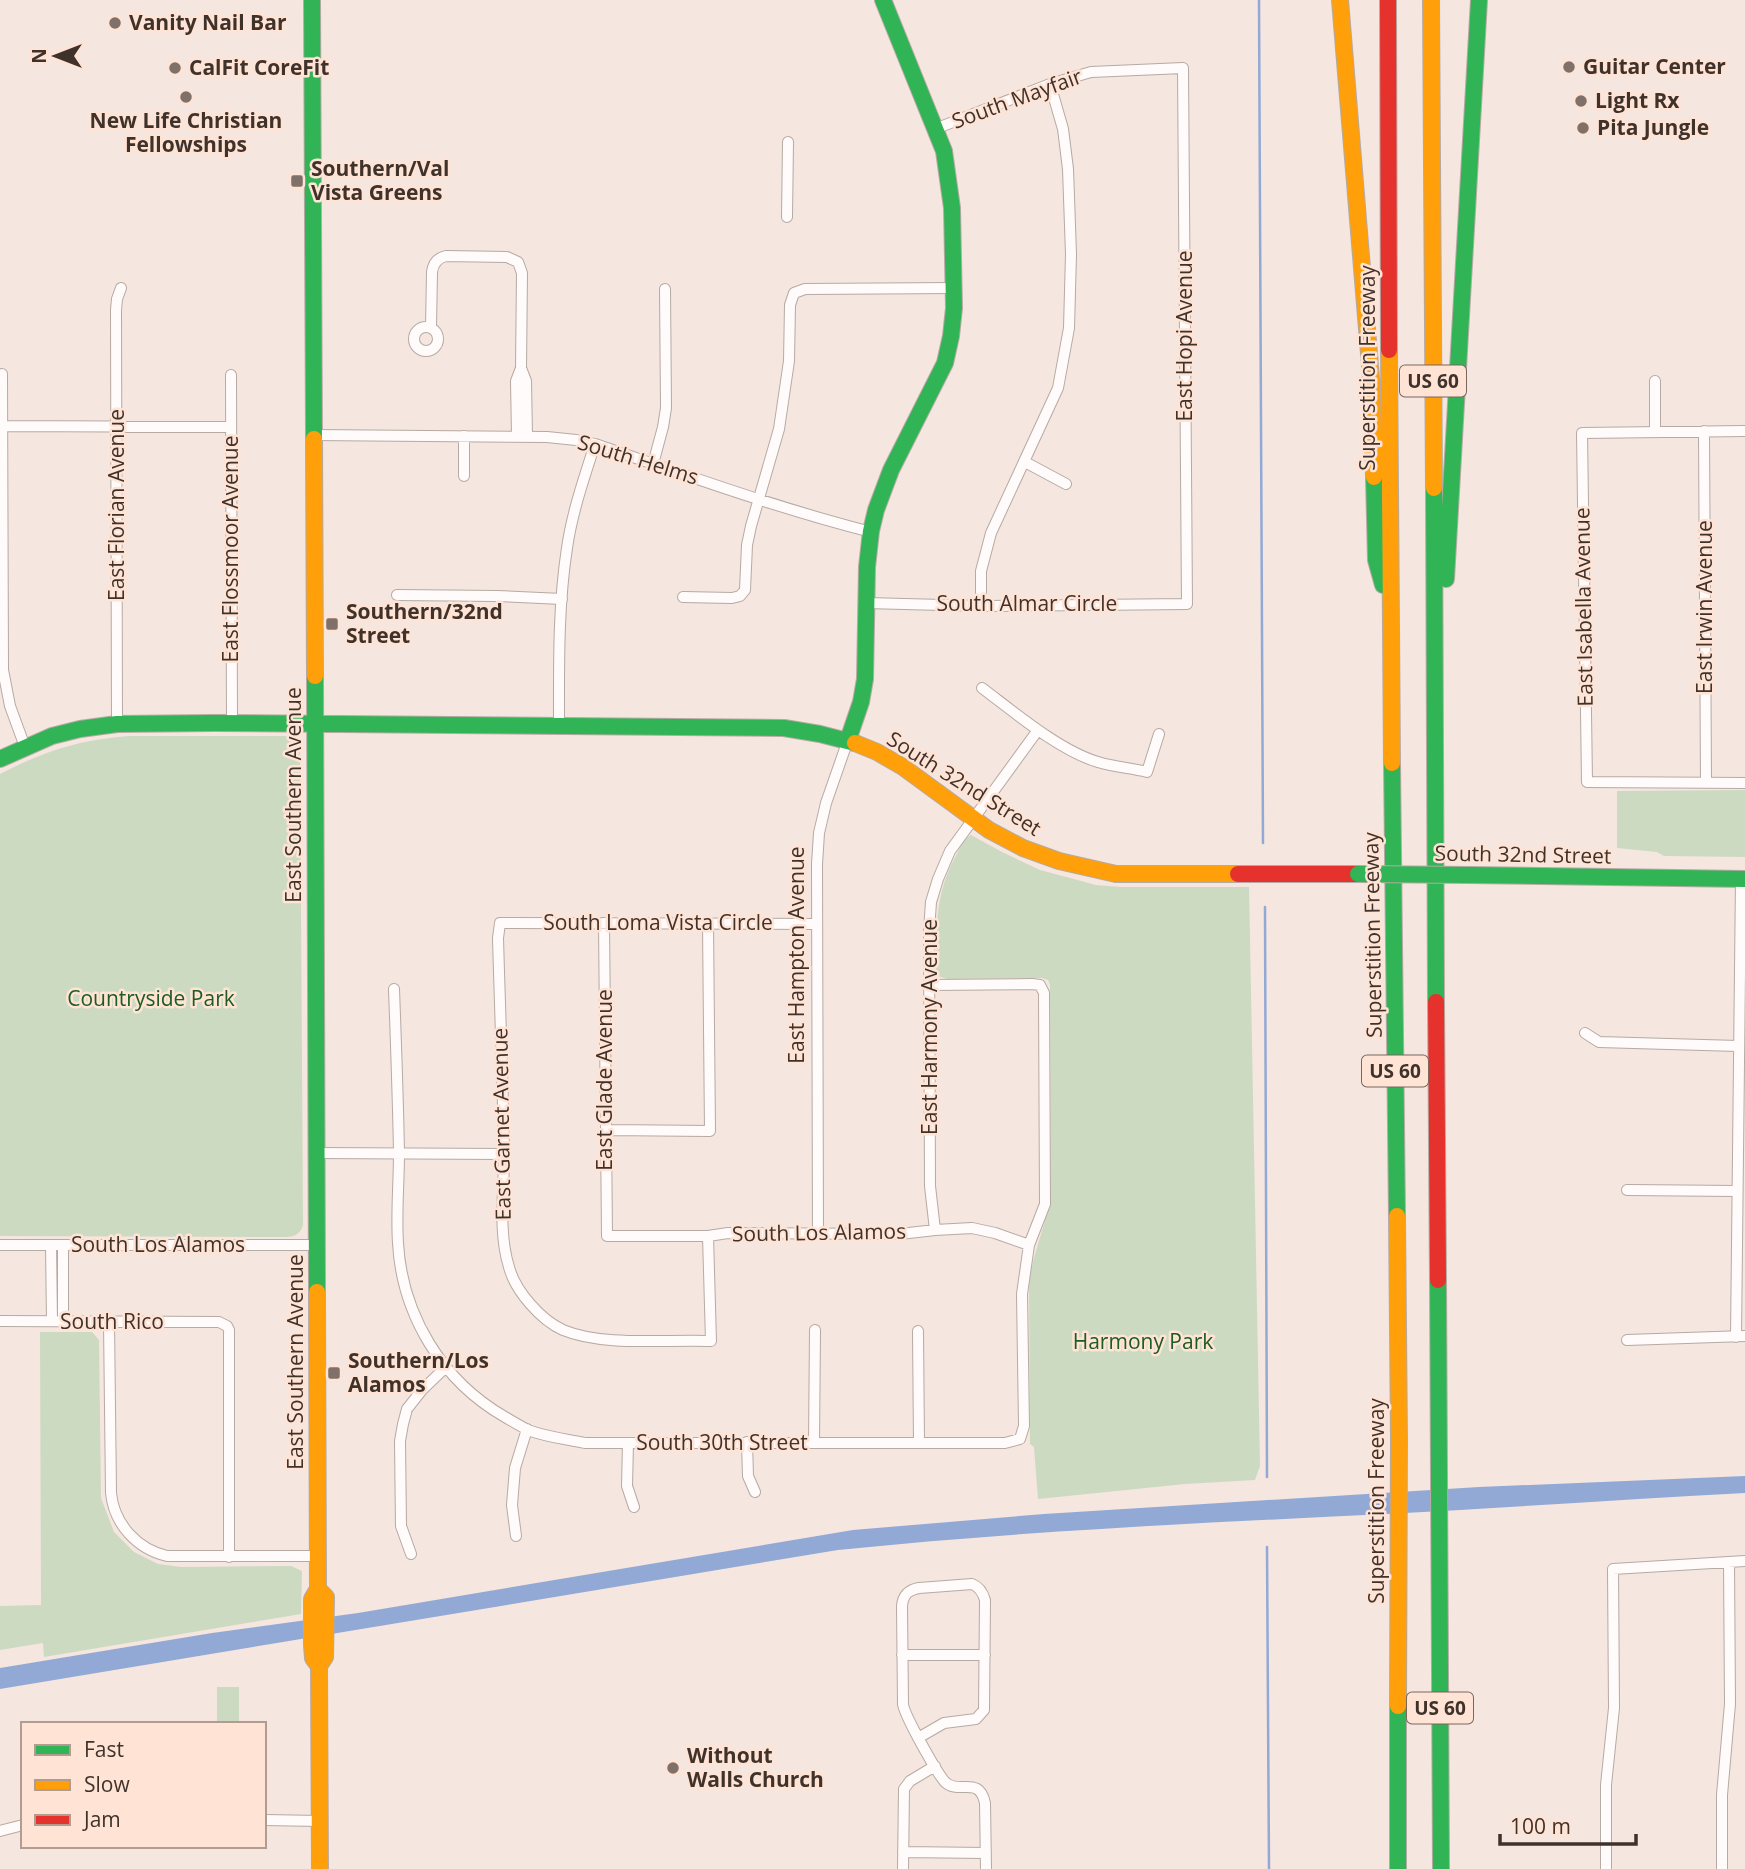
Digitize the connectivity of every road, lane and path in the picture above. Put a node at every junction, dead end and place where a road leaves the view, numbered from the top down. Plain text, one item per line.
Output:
1 (312, 0) edge
2 (883, 0) edge
3 (1340, 0) edge
4 (1388, 0) edge
5 (1431, 0) edge
6 (1479, 0) edge
7 (1183, 68) joint
8 (1050, 85) junction
9 (935, 129) junction
10 (788, 142) dead end
11 (787, 217) dead end
12 (121, 288) dead end
13 (954, 288) junction
14 (665, 289) dead end
15 (431, 327) dead end
16 (2, 374) dead end
17 (231, 375) dead end
18 (1655, 382) dead end
19 (1, 426) edge
20 (116, 427) junction
21 (231, 427) junction
22 (1703, 431) junction
23 (1745, 431) edge
24 (1655, 432) junction
25 (313, 435) junction
26 (464, 436) junction
27 (522, 436) junction
28 (595, 444) junction
29 (1025, 462) junction
30 (653, 464) junction
31 (464, 476) dead end
32 (1066, 484) dead end
33 (759, 499) junction
34 (871, 532) junction
35 (397, 595) dead end
36 (683, 597) dead end
37 (562, 599) junction
38 (866, 603) junction
39 (1187, 604) joint
40 (981, 606) junction
41 (1390, 611) junction
42 (982, 688) dead end
43 (117, 723) junction
44 (232, 723) junction
45 (314, 724) junction
46 (559, 725) junction
47 (1038, 730) junction
48 (1159, 734) dead end
49 (848, 740) junction
50 (25, 747) junction
51 (0, 759) edge
52 (1435, 762) junction
53 (1706, 783) junction
54 (1745, 783) edge
55 (972, 819) junction
56 (1743, 879) edge
57 (500, 923) joint
58 (604, 923) junction
59 (708, 924) junction
60 (817, 924) junction
61 (929, 985) junction
62 (394, 989) dead end
63 (1585, 1033) dead end
64 (1738, 1046) junction
65 (606, 1130) junction
66 (316, 1153) junction
67 (398, 1154) junction
68 (504, 1154) junction
69 (1627, 1190) dead end
70 (1737, 1191) junction
71 (935, 1230) junction
72 (818, 1233) junction
73 (607, 1236) joint
74 (708, 1236) junction
75 (0, 1245) edge
76 (57, 1245) junction
77 (317, 1245) junction
78 (1029, 1245) junction
79 (0, 1321) edge
80 (57, 1321) junction
81 (109, 1322) junction
82 (815, 1330) dead end
83 (918, 1331) dead end
84 (1740, 1336) edge
85 (1627, 1340) dead end
86 (446, 1367) junction
87 (527, 1429) junction
88 (628, 1443) junction
89 (747, 1443) junction
90 (814, 1443) junction
91 (919, 1443) junction
92 (755, 1492) dead end
93 (634, 1507) dead end
94 (516, 1536) dead end
95 (411, 1555) dead end
96 (318, 1556) junction
97 (229, 1557) junction
98 (1745, 1561) edge
99 (1729, 1562) junction
100 (902, 1655) junction
101 (985, 1655) junction
102 (918, 1738) junction
103 (935, 1766) junction
104 (266, 1820) edge
105 (320, 1821) junction
106 (21, 1826) edge
107 (0, 1831) edge
108 (903, 1852) junction
109 (986, 1853) junction
110 (320, 1869) edge
111 (903, 1869) edge
112 (986, 1869) edge
113 (1398, 1869) edge
114 (1441, 1869) edge
115 (1606, 1869) edge
116 (1722, 1869) edge

1 - 25 main road, East Southern Avenue
2 - 9 main road, East Hampton Avenue
3 - 41 main road
4 - 41 main road, Superstition Freeway / US 60
5 - 52 main road, US 60
6 - 52 main road
7 - 8 street, South Mayfair
7 - 39 street, East Hopi Avenue
8 - 9 street, South Mayfair
8 - 29 street
9 - 13 main road, East Hampton Avenue
10 - 11 street
12 - 20 street, East Florian Avenue
13 - 33 street
13 - 34 main road, East Hampton Avenue
14 - 30 street
15 - 27 street
16 - 19 street
17 - 21 street, East Flossmoor Avenue
18 - 24 street
19 - 20 street
19 - 50 street
20 - 21 street
20 - 43 street, East Florian Avenue
21 - 44 street, East Flossmoor Avenue
22 - 23 street
22 - 24 street
22 - 53 street, East Irwin Avenue
24 - 53 street, East Isabella Avenue
25 - 26 street, South Helms
25 - 45 main road, East Southern Avenue
26 - 27 street, South Helms
26 - 31 street
27 - 28 street, South Helms
28 - 30 street, South Helms
28 - 37 street
29 - 32 street
29 - 40 street
30 - 33 street, South Helms
33 - 34 street, South Helms
33 - 36 street
34 - 38 main road, East Hampton Avenue
35 - 37 street
37 - 46 street
38 - 40 street, South Almar Circle
38 - 49 main road, East Hampton Avenue
39 - 40 street, South Almar Circle
41 - 113 main road, Superstition Freeway / US 60
42 - 47 street
43 - 44 main road, South 32nd Street
43 - 50 main road, South 32nd Street
44 - 45 main road, South 32nd Street
45 - 46 main road, South 32nd Street
45 - 66 main road, East Southern Avenue
46 - 49 main road, South 32nd Street
47 - 48 street
47 - 55 street, East Harmony Avenue
49 - 55 main road, South 32nd Street
49 - 60 street, East Hampton Avenue
50 - 51 main road, South 32nd Street
52 - 114 main road, US 60
53 - 54 street
55 - 56 main road, South 32nd Street, bridge
55 - 61 street, East Harmony Avenue
56 - 64 street
57 - 58 street, South Loma Vista Circle
57 - 68 street, East Garnet Avenue
58 - 59 street, South Loma Vista Circle
58 - 65 street, East Glade Avenue
59 - 60 street, South Loma Vista Circle
59 - 65 street
60 - 72 street, East Hampton Avenue
61 - 71 street, East Harmony Avenue
61 - 78 street
62 - 67 street, South 30th Street
63 - 64 street
64 - 70 street
65 - 73 street, East Glade Avenue
66 - 67 street
66 - 77 main road, East Southern Avenue
67 - 68 street
67 - 86 street, South 30th Street
68 - 74 street, East Garnet Avenue
69 - 70 street
70 - 84 street
71 - 72 street, South Los Alamos
71 - 78 street, South Los Alamos
72 - 74 street, South Los Alamos
73 - 74 street, South Los Alamos
75 - 76 street, South Los Alamos
76 - 77 street, South Los Alamos
76 - 80 street
77 - 96 main road, East Southern Avenue
78 - 91 street, South 30th Street
79 - 80 street, South Rico
80 - 81 street, South Rico
81 - 97 street
81 - 97 street, South Rico
82 - 90 street
83 - 91 street
84 - 85 street
86 - 87 street, South 30th Street
86 - 95 street
87 - 88 street, South 30th Street
87 - 94 street
88 - 89 street, South 30th Street
88 - 93 street
89 - 90 street, South 30th Street
89 - 92 street
90 - 91 street, South 30th Street
96 - 97 street
96 - 105 main road, East Southern Avenue
98 - 99 street
99 - 115 street
99 - 116 street
100 - 101 street
100 - 101 street
100 - 102 street
101 - 102 street
102 - 103 street
103 - 108 street
103 - 109 street
104 - 105 street
105 - 110 main road, East Southern Avenue
106 - 107 street
108 - 109 street
108 - 111 street
109 - 112 street

